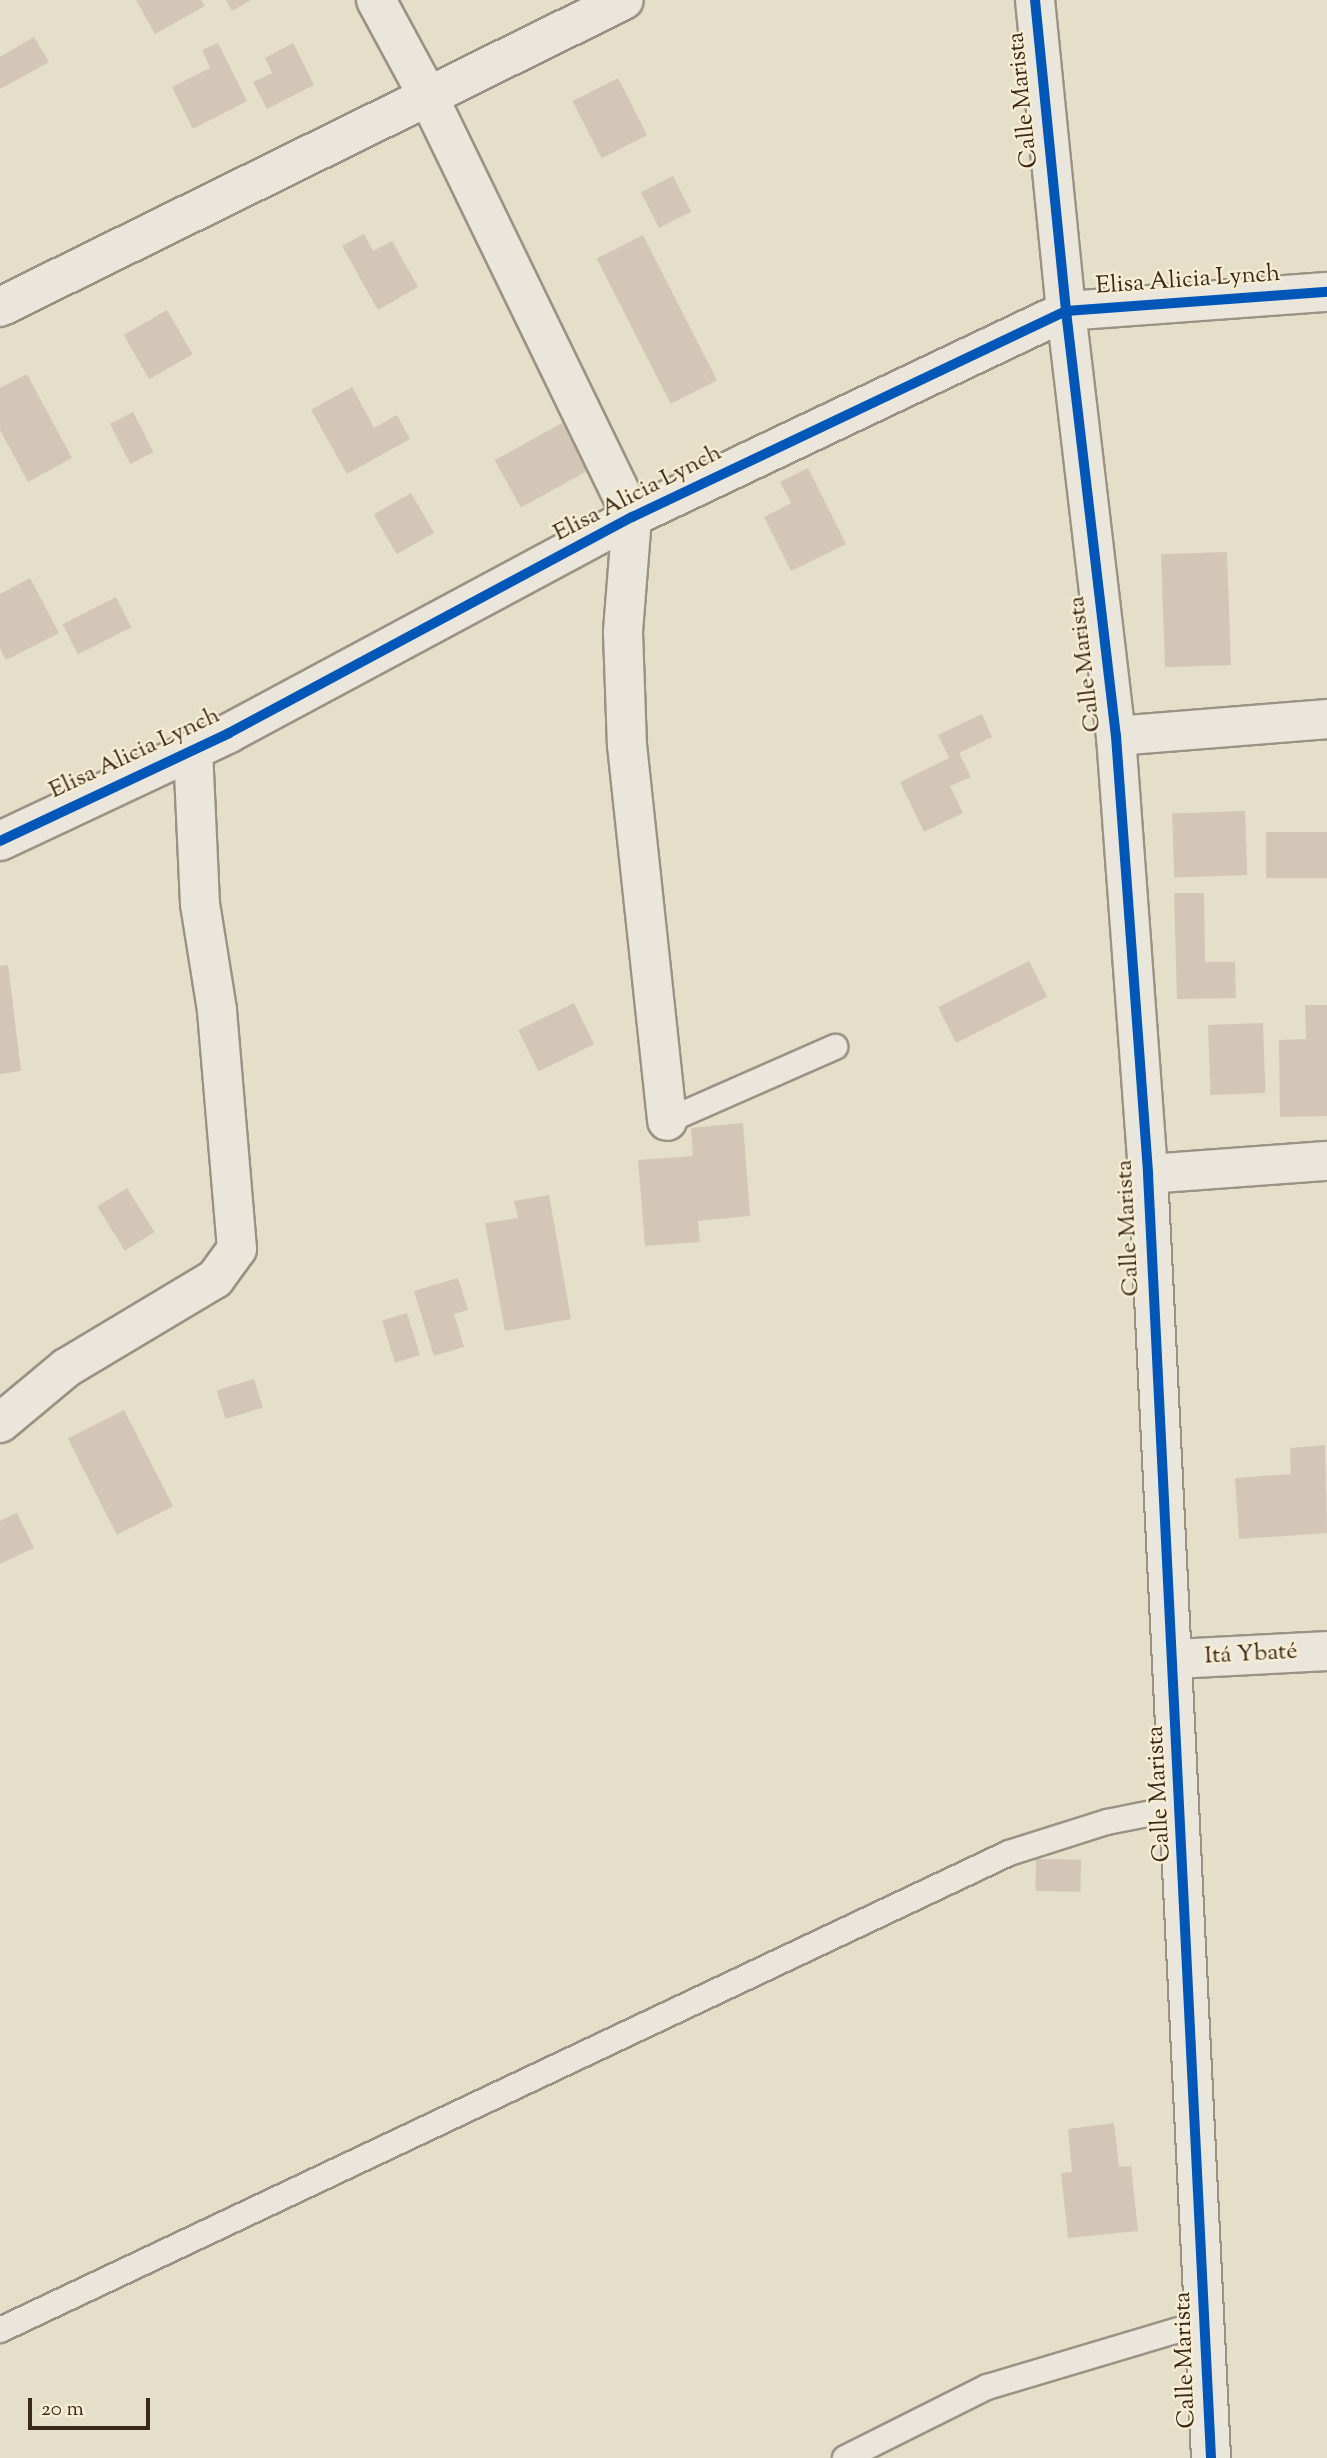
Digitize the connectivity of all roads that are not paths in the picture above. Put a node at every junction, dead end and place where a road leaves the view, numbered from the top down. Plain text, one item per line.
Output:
1 (376, 0) edge
2 (624, 0) edge
3 (1035, 0) edge
4 (428, 96) junction
5 (1327, 292) edge
6 (0, 307) edge
7 (1066, 311) junction
8 (632, 517) junction
9 (1327, 719) edge
10 (1116, 736) junction
11 (193, 750) junction
12 (0, 841) edge
13 (835, 1047) dead end
14 (667, 1121) joint
15 (1327, 1161) edge
16 (1148, 1174) junction
17 (0, 1423) edge
18 (1327, 1651) edge
19 (1175, 1659) junction
20 (1182, 1807) junction
21 (1205, 2322) junction
22 (0, 2330) edge
23 (845, 2458) edge
24 (1211, 2458) edge

1 - 4 street
2 - 4 street
3 - 7 street, Calle Marista
4 - 6 street
4 - 8 street
5 - 7 street, Elisa Alicia Lynch
7 - 8 street, Elisa Alicia Lynch
7 - 10 street, Calle Marista
8 - 11 street, Elisa Alicia Lynch
8 - 14 street
9 - 10 street
10 - 16 street, Calle Marista
11 - 12 street, Elisa Alicia Lynch
11 - 17 street
13 - 14 lane
15 - 16 street
16 - 19 street, Calle Marista
18 - 19 street, Itá Ybaté
19 - 20 street, Calle Marista
20 - 21 street, Calle Marista
20 - 22 lane
21 - 23 lane
21 - 24 street, Calle Marista

